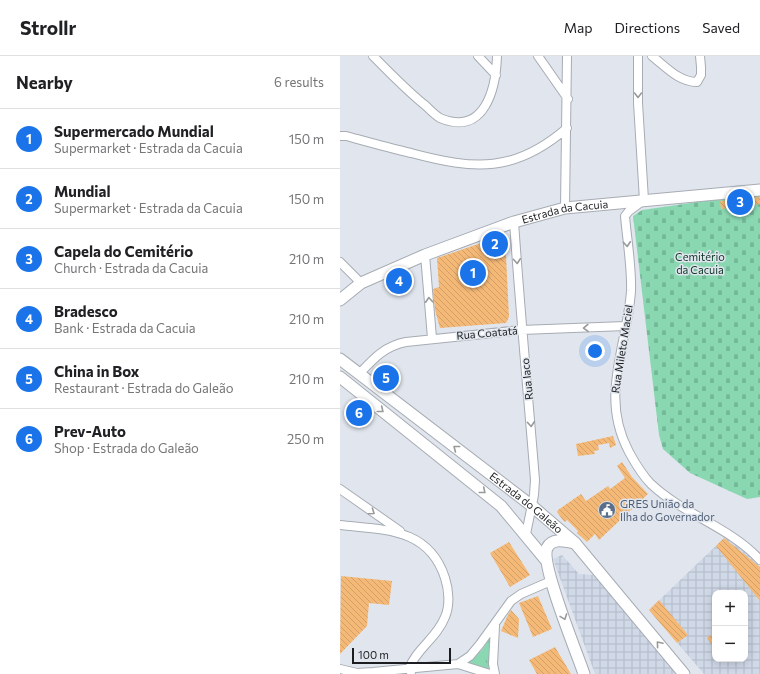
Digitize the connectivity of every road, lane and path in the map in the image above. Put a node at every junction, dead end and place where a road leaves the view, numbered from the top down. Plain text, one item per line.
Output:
1 (373, 56) edge
2 (478, 56) edge
3 (497, 56) edge
4 (538, 56) edge
5 (567, 56) edge
6 (638, 56) edge
7 (652, 56) edge
8 (700, 56) edge
9 (496, 75) junction
10 (568, 99) junction
11 (567, 128) junction
12 (340, 136) edge
13 (760, 190) edge
14 (644, 200) junction
15 (614, 204) junction
16 (565, 208) junction
17 (625, 216) junction
18 (514, 222) junction
19 (425, 255) junction
20 (340, 262) edge
21 (362, 283) junction
22 (340, 300) edge
23 (625, 326) junction
24 (521, 330) junction
25 (432, 338) junction
26 (340, 359) edge
27 (360, 373) junction
28 (340, 377) edge
29 (340, 489) edge
30 (534, 495) joint
31 (528, 503) junction
32 (340, 525) edge
33 (404, 534) junction
34 (526, 534) junction
35 (575, 543) junction
36 (545, 560) junction
37 (760, 560) edge
38 (551, 581) junction
39 (495, 625) junction
40 (458, 664) junction
41 (340, 669) edge
42 (411, 672) edge
43 (490, 674) edge
44 (495, 674) edge
45 (584, 674) edge
46 (684, 674) edge

1 - 9 street
2 - 9 street
3 - 9 street
4 - 10 street
5 - 10 street
6 -> 14 street
7 - 8 street
10 - 11 street
11 - 12 street
11 - 16 street
13 - 14 main road, Estrada da Cacuia
14 - 15 main road, Estrada da Cacuia
14 - 17 street
15 - 16 main road, Estrada da Cacuia
15 - 17 street
16 - 18 main road, Estrada da Cacuia
17 -> 23 street, Rua Mileto Maciel
18 - 19 main road, Estrada da Cacuia
18 -> 24 street, Rua Iaco
19 - 21 main road, Estrada da Cacuia
25 -> 19 street
20 - 21 street
21 - 22 main road, Estrada da Cacuia
23 -> 24 street, Rua Coatatá
23 - 37 street, Rua Mileto Maciel
24 - 25 street, Rua Coatatá
24 -> 30 street, Rua Iaco
25 - 27 street, Rua Coatatá
26 - 27 main road, Estrada do Galeão
31 -> 27 main road, Estrada do Galeão
28 -> 34 main road, Estrada do Galeão
29 -> 33 street
30 - 31 main road
31 - 34 street
31 - 35 main road, Estrada do Galeão
32 - 33 street
33 - 42 street
34 - 36 main road, Estrada do Galeão
35 - 36 main road
46 -> 35 main road, Estrada do Galeão
36 - 38 main road
38 - 39 street
38 -> 45 main road
39 - 40 street
39 - 44 street
40 - 42 street
40 - 43 street
41 - 42 street

